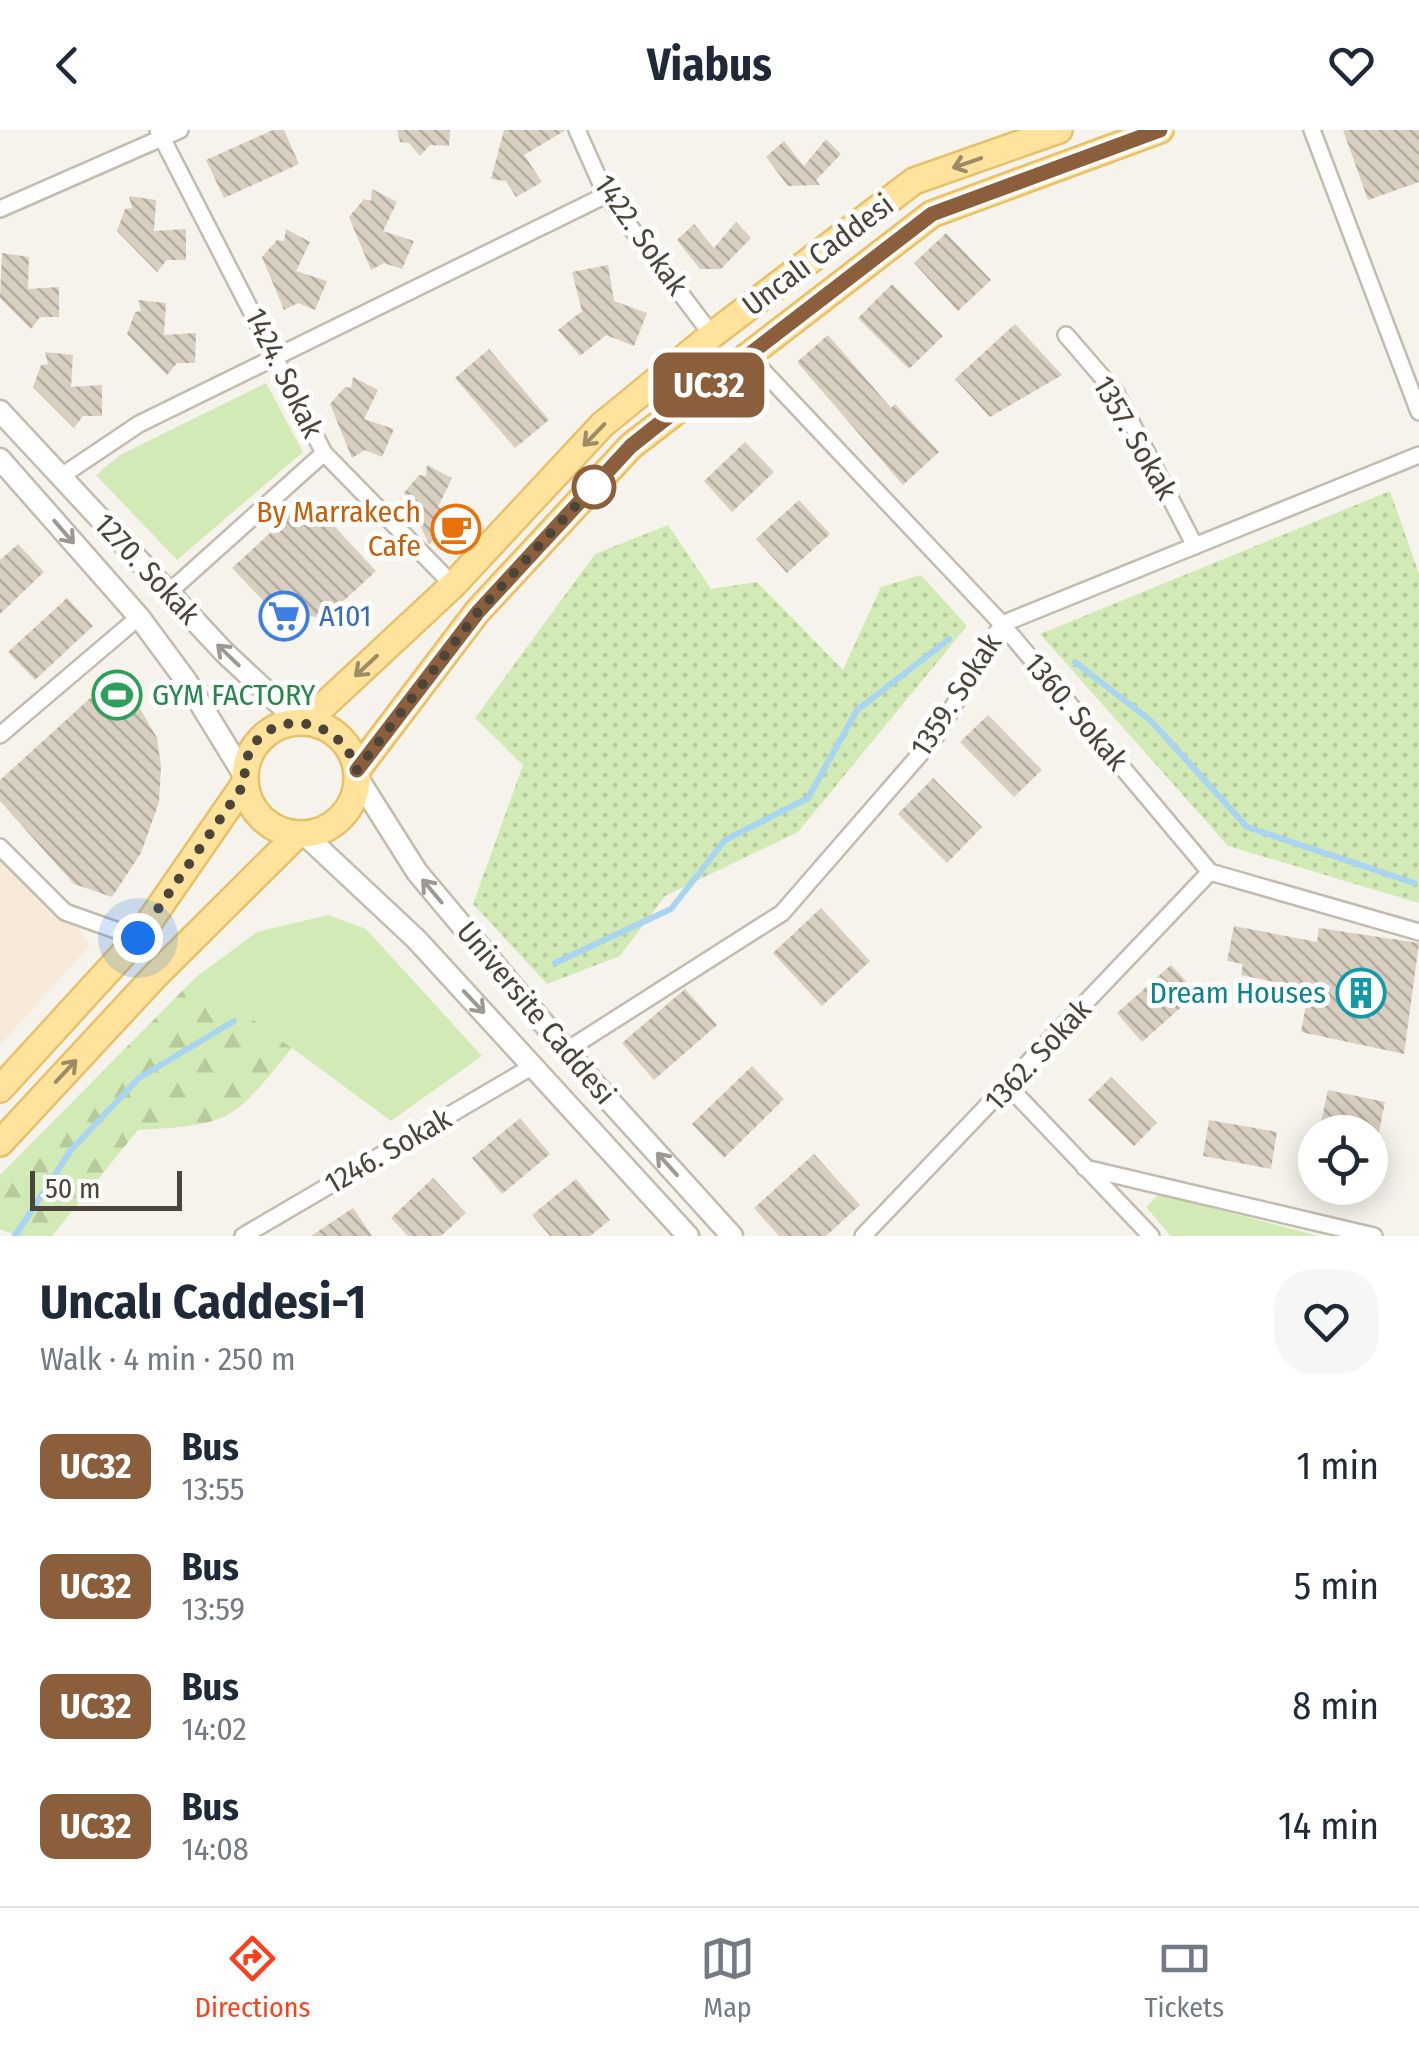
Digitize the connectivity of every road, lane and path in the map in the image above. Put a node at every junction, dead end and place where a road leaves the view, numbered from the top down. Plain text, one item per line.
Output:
1 (180, 130) edge
2 (578, 130) edge
3 (1160, 130) edge
4 (1312, 130) edge
5 (1049, 132) edge
6 (160, 134) edge
7 (606, 194) junction
8 (0, 209) edge
9 (712, 335) junction
10 (1066, 335) dead end
11 (748, 354) junction
12 (278, 359) junction
13 (0, 411) edge
14 (1419, 412) edge
15 (324, 453) junction
16 (1419, 455) edge
17 (0, 459) edge
18 (60, 477) junction
19 (1196, 546) junction
20 (454, 585) junction
21 (168, 593) junction
22 (139, 617) junction
23 (1002, 624) junction
24 (302, 722) junction
25 (0, 735) edge
26 (357, 773) junction
27 (245, 779) junction
28 (302, 835) junction
29 (0, 847) edge
30 (1210, 872) junction
31 (1419, 932) edge
32 (138, 938) junction
33 (567, 1050) junction
34 (533, 1066) junction
35 (1008, 1087) junction
36 (0, 1090) edge
37 (0, 1143) edge
38 (1084, 1168) junction
39 (243, 1236) edge
40 (688, 1236) edge
41 (732, 1236) edge
42 (863, 1236) edge
43 (1150, 1236) edge
44 (1374, 1236) edge

1 - 6 street
2 - 7 street, 1422. Sokak
3 - 11 main road, Uncalı Caddesi
4 - 14 street
5 -> 9 main road, Uncalı Caddesi
6 - 8 street
6 - 12 street, 1424. Sokak
7 - 9 street, 1422. Sokak
7 - 12 street
9 -> 20 main road, Uncalı Caddesi
10 - 19 street, 1357. Sokak
11 - 23 street, 1360. Sokak
11 - 26 main road, Uncalı Caddesi
12 - 15 street, 1424. Sokak
12 - 18 street
13 - 18 street, 1270. Sokak
15 - 20 street, 1424. Sokak
15 - 21 street
16 - 19 street, 1359. Sokak
17 -> 22 street, 1270. Sokak
18 - 21 street, 1270. Sokak
19 - 23 street, 1359. Sokak
20 -> 24 main road, Uncalı Caddesi
24 -> 21 street, 1270. Sokak
22 - 25 street
22 - 27 street, 1270. Sokak
23 - 30 street, 1360. Sokak
23 - 33 street, 1359. Sokak
24 - 26 main road
24 - 27 main road
26 - 28 main road
33 -> 26 street, Universite Caddesi
27 - 28 main road
27 - 32 main road
28 -> 34 street, Universite Caddesi
37 -> 28 main road
29 - 32 street
30 - 31 street
30 - 35 street, 1362. Sokak
32 - 36 main road
41 -> 33 street, Universite Caddesi
34 - 39 street, 1246. Sokak
34 - 40 street, Universite Caddesi
35 - 38 street
35 - 42 street, 1362. Sokak
38 - 43 street
38 - 44 street

